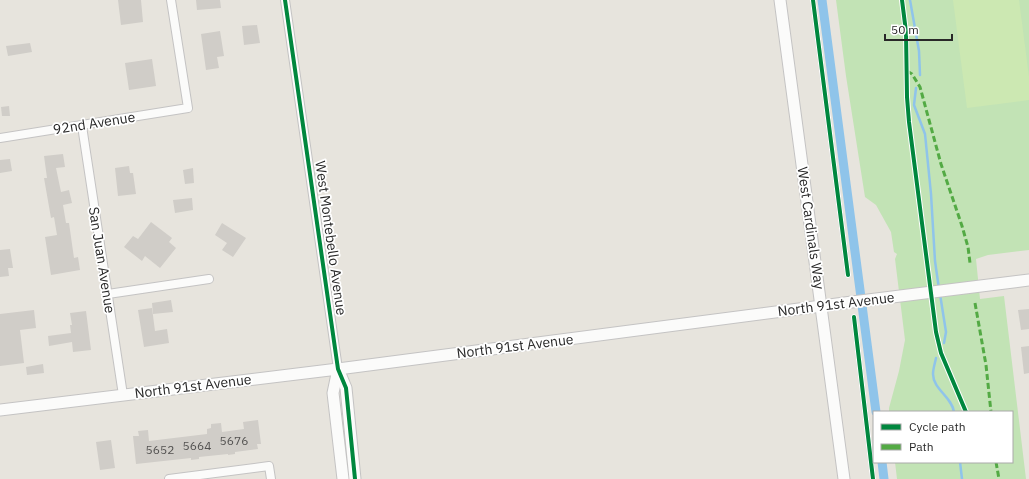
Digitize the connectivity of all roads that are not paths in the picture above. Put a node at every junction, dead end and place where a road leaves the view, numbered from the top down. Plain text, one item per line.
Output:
1 (171, 0) edge
2 (285, 0) edge
3 (780, 0) edge
4 (813, 0) edge
5 (82, 126) junction
6 (0, 138) edge
7 (848, 275) dead end
8 (209, 279) dead end
9 (1029, 280) edge
10 (108, 294) junction
11 (822, 306) junction
12 (854, 317) dead end
13 (338, 369) junction
14 (123, 395) junction
15 (0, 410) edge
16 (169, 479) edge
17 (271, 479) edge
18 (343, 479) edge
19 (356, 479) edge
20 (844, 479) edge
21 (873, 479) edge

1 - 5 street, 92nd Avenue
2 - 13 street, West Montebello Avenue
3 - 11 main road, West Cardinals Way
4 - 7 lane
5 - 6 street, 92nd Avenue
5 - 10 street, San Juan Avenue
8 - 10 street
9 - 11 main road, North 91st Avenue
10 - 14 street, San Juan Avenue
11 - 13 main road, North 91st Avenue
11 - 20 main road, West Cardinals Way
12 - 21 lane
13 - 14 main road, North 91st Avenue
13 - 18 main road, West Montebello Avenue
13 - 19 main road, West Montebello Avenue
14 - 15 main road, North 91st Avenue
16 - 17 street

